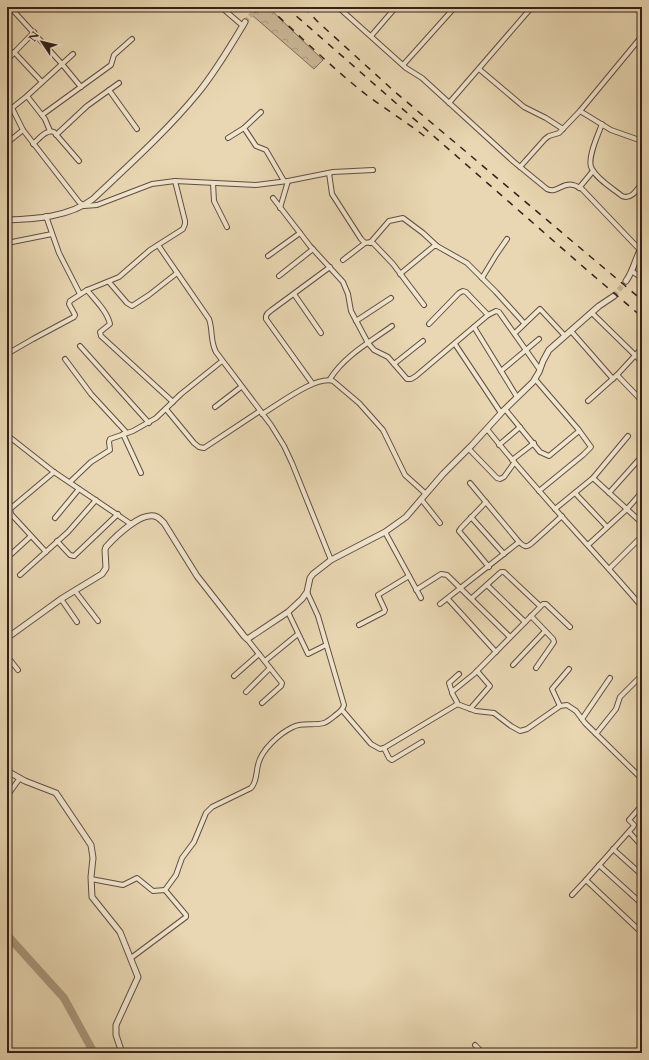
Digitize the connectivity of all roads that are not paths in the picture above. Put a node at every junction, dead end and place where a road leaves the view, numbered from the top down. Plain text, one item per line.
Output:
1 (10, 7) edge
2 (221, 7) edge
3 (338, 7) edge
4 (396, 7) edge
5 (455, 7) edge
6 (532, 7) edge
7 (244, 24) joint
8 (34, 32) junction
9 (371, 36) junction
10 (642, 36) edge
11 (132, 39) dead end
12 (14, 52) junction
13 (73, 54) dead end
14 (7, 60) edge
15 (62, 64) junction
16 (403, 65) junction
17 (479, 69) junction
18 (42, 82) junction
19 (119, 83) dead end
20 (81, 87) junction
21 (109, 90) junction
22 (27, 96) junction
23 (449, 103) junction
24 (12, 108) junction
25 (580, 111) junction
26 (7, 112) edge
27 (261, 112) dead end
28 (42, 115) junction
29 (602, 124) junction
30 (244, 128) junction
31 (137, 129) dead end
32 (563, 129) junction
33 (23, 130) junction
34 (50, 131) junction
35 (56, 135) junction
36 (228, 138) dead end
37 (642, 141) edge
38 (7, 143) edge
39 (33, 144) junction
40 (79, 161) dead end
41 (520, 167) junction
42 (373, 170) dead end
43 (593, 171) junction
44 (329, 173) junction
45 (175, 181) junction
46 (286, 181) junction
47 (213, 183) junction
48 (641, 185) edge
49 (579, 188) junction
50 (273, 198) dead end
51 (84, 206) junction
52 (280, 208) junction
53 (46, 216) junction
54 (7, 220) edge
55 (227, 227) dead end
56 (300, 233) junction
57 (52, 234) junction
58 (508, 239) dead end
59 (367, 243) junction
60 (7, 244) edge
61 (158, 245) junction
62 (437, 246) junction
63 (313, 249) junction
64 (641, 249) edge
65 (268, 256) dead end
66 (344, 260) dead end
67 (330, 268) junction
68 (633, 272) junction
69 (177, 273) junction
70 (400, 274) junction
71 (279, 276) dead end
72 (482, 278) junction
73 (642, 278) edge
74 (109, 282) junction
75 (626, 282) tunnel mouth
76 (87, 290) junction
77 (80, 294) junction
78 (294, 294) junction
79 (614, 296) tunnel mouth
80 (391, 298) dead end
81 (424, 305) dead end
82 (592, 313) junction
83 (488, 315) junction
84 (356, 320) junction
85 (524, 323) junction
86 (429, 324) dead end
87 (392, 326) dead end
88 (474, 327) junction
89 (571, 331) junction
90 (321, 333) dead end
91 (515, 333) junction
92 (565, 336) junction
93 (539, 339) dead end
94 (423, 341) dead end
95 (368, 343) junction
96 (454, 344) junction
97 (80, 346) dead end
98 (642, 349) edge
99 (527, 351) junction
100 (7, 354) edge
101 (635, 355) junction
102 (65, 359) dead end
103 (222, 360) junction
104 (642, 362) edge
105 (394, 364) junction
106 (540, 370) junction
107 (501, 371) junction
108 (617, 375) junction
109 (535, 379) junction
110 (612, 379) junction
111 (330, 380) junction
112 (312, 383) junction
113 (241, 386) junction
114 (517, 397) junction
115 (588, 401) dead end
116 (642, 401) edge
117 (173, 402) junction
118 (214, 407) dead end
119 (166, 409) junction
120 (503, 411) junction
121 (261, 413) junction
122 (149, 423) junction
123 (520, 428) junction
124 (487, 429) junction
125 (579, 431) junction
126 (125, 434) junction
127 (7, 435) edge
128 (628, 436) dead end
129 (534, 443) junction
130 (499, 445) junction
131 (469, 449) junction
132 (642, 456) edge
133 (513, 462) junction
134 (54, 472) junction
135 (141, 473) dead end
136 (593, 478) junction
137 (70, 482) junction
138 (470, 483) dead end
139 (79, 488) junction
140 (539, 491) junction
141 (642, 492) edge
142 (575, 493) junction
143 (609, 493) junction
144 (426, 494) junction
145 (421, 499) junction
146 (96, 500) junction
147 (486, 502) junction
148 (555, 509) junction
149 (627, 509) junction
150 (118, 514) junction
151 (562, 516) junction
152 (471, 517) junction
153 (55, 518) dead end
154 (440, 523) dead end
155 (642, 523) edge
156 (131, 524) junction
157 (607, 527) junction
158 (385, 532) junction
159 (31, 536) junction
160 (642, 536) edge
161 (57, 541) junction
162 (519, 542) junction
163 (588, 545) junction
164 (46, 552) junction
165 (504, 554) junction
166 (7, 558) edge
167 (331, 560) junction
168 (489, 566) junction
169 (610, 569) junction
170 (20, 575) dead end
171 (409, 576) junction
172 (487, 585) junction
173 (462, 588) junction
174 (416, 590) junction
175 (75, 591) junction
176 (308, 592) junction
177 (422, 598) dead end
178 (472, 598) junction
179 (61, 599) junction
180 (448, 599) junction
181 (440, 604) dead end
182 (540, 606) junction
183 (642, 607) edge
184 (288, 612) junction
185 (530, 616) junction
186 (98, 621) dead end
187 (77, 622) dead end
188 (525, 622) junction
189 (359, 625) dead end
190 (570, 627) dead end
191 (545, 631) junction
192 (298, 634) junction
193 (510, 637) junction
194 (7, 638) edge
195 (247, 638) junction
196 (326, 645) junction
197 (496, 652) junction
198 (259, 654) junction
199 (7, 656) edge
200 (264, 661) junction
201 (512, 665) dead end
202 (270, 668) junction
203 (536, 668) dead end
204 (569, 668) dead end
205 (18, 670) dead end
206 (477, 671) junction
207 (459, 674) dead end
208 (642, 675) edge
209 (234, 676) dead end
210 (610, 678) dead end
211 (246, 692) dead end
212 (452, 692) junction
213 (262, 704) dead end
214 (457, 704) junction
215 (560, 706) junction
216 (470, 709) junction
217 (342, 710) junction
218 (582, 719) junction
219 (596, 734) junction
220 (422, 742) dead end
221 (384, 748) junction
222 (7, 771) edge
223 (20, 778) junction
224 (642, 779) edge
225 (7, 796) edge
226 (642, 804) edge
227 (628, 832) junction
228 (642, 846) edge
229 (613, 849) junction
230 (599, 865) junction
231 (642, 875) edge
232 (91, 879) junction
233 (586, 880) junction
234 (165, 890) junction
235 (572, 895) dead end
236 (642, 904) edge
237 (642, 933) edge
238 (131, 958) junction
239 (642, 986) edge
240 (642, 993) edge
241 (475, 1045) dead end
242 (122, 1053) edge
243 (482, 1053) edge

1 - 8 street
2 - 7 street
3 - 9 street
4 - 9 street
5 - 16 street
6 - 17 street
7 - 51 street
8 - 12 street
8 - 15 street
9 - 16 street
10 - 25 street
11 - 20 street
12 - 14 street
12 - 18 street
13 - 15 street
15 - 18 street
15 - 20 street
16 - 23 street
17 - 23 street
17 - 32 street
18 - 22 street
19 - 21 street
20 - 28 street
21 - 31 street
21 - 35 street
22 - 24 street
22 - 28 street
23 - 41 street
24 - 26 street
24 - 33 street
25 - 29 street
25 - 32 street
27 - 30 street
28 - 34 street
29 - 37 street
29 - 43 street
30 - 36 street
30 - 46 street
32 - 41 street
33 - 38 street
33 - 39 street
34 - 35 street
34 - 39 street
35 - 40 street
39 - 51 street
41 - 49 street
42 - 44 street
43 - 48 street
43 - 49 street
44 - 46 street
44 - 59 street
45 - 47 street
45 - 51 street
45 - 61 street
46 - 47 street
46 - 52 street
47 - 55 street
49 - 64 street
50 - 52 street
51 - 53 street
52 - 56 street
53 - 54 street
53 - 57 street
56 - 63 street
56 - 65 street
57 - 60 street
57 - 77 street
58 - 72 street
59 - 62 street
59 - 66 street
59 - 70 street
61 - 69 street
61 - 74 street
62 - 70 street
62 - 72 street
63 - 67 street
63 - 71 street
64 - 68 street
67 - 78 street
67 - 84 street
68 - 73 street
68 - 75 street
69 - 74 street
69 - 103 street
70 - 81 street
72 - 85 street
74 - 76 street
76 - 77 street
76 - 117 street
77 - 100 street
78 - 90 street
78 - 112 street
79 - 82 street
80 - 84 street
82 - 89 street
82 - 101 street
83 - 86 street
83 - 88 street
83 - 91 street
84 - 95 street
85 - 91 street
85 - 92 street
87 - 95 street
88 - 96 street
88 - 107 street
89 - 92 street
89 - 110 street
91 - 99 street
92 - 106 street
93 - 99 street
94 - 105 street
95 - 105 street
95 - 111 street
96 - 105 street
96 - 120 street
97 - 122 street
98 - 101 street
99 - 106 street
99 - 107 street
101 - 104 street
101 - 108 street
102 - 126 street
103 - 113 street
103 - 117 street
106 - 109 street
107 - 114 street
108 - 110 street
108 - 116 street
109 - 114 street
109 - 125 street
110 - 115 street
111 - 112 street
111 - 144 street
112 - 121 street
113 - 118 street
113 - 121 street
114 - 120 street
117 - 119 street
119 - 121 street
119 - 122 street
120 - 123 street
120 - 124 street
121 - 167 street
122 - 126 street
123 - 129 street
123 - 130 street
124 - 130 street
124 - 131 street
125 - 129 street
125 - 140 street
126 - 135 street
126 - 137 street
127 - 134 street
128 - 136 street
129 - 133 street
130 - 133 street
131 - 133 street
131 - 144 street
132 - 143 street
133 - 140 street
134 - 137 street
134 - 159 street
136 - 142 street
136 - 143 street
137 - 139 street
138 - 147 street
139 - 146 street
139 - 153 street
140 - 148 street
141 - 149 street
142 - 148 street
142 - 157 street
143 - 149 street
144 - 145 street
145 - 154 street
145 - 158 street
146 - 150 street
146 - 161 street
147 - 152 street
147 - 162 street
148 - 151 street
149 - 155 street
149 - 157 street
150 - 156 street
150 - 161 street
151 - 162 street
151 - 163 street
152 - 165 street
152 - 168 street
156 - 175 street
156 - 195 street
157 - 163 street
158 - 167 street
158 - 171 street
159 - 164 street
159 - 166 street
160 - 169 street
161 - 164 street
162 - 165 street
163 - 169 street
164 - 170 street
165 - 168 street
167 - 176 street
168 - 173 street
169 - 183 street
171 - 174 street
171 - 189 street
172 - 178 street
172 - 182 street
172 - 188 street
173 - 174 street
173 - 178 street
173 - 180 street
174 - 177 street
175 - 179 street
175 - 186 street
176 - 184 street
176 - 196 street
178 - 193 street
179 - 187 street
179 - 194 street
180 - 181 street
180 - 197 street
182 - 185 street
182 - 190 street
184 - 192 street
184 - 195 street
185 - 188 street
185 - 191 street
188 - 193 street
191 - 201 street
191 - 203 street
192 - 196 street
192 - 200 street
193 - 197 street
195 - 198 street
196 - 217 street
197 - 206 street
198 - 200 street
198 - 209 street
199 - 205 street
200 - 202 street
202 - 211 street
202 - 213 street
204 - 215 street
206 - 212 street
206 - 216 street
207 - 212 street
208 - 219 street
210 - 218 street
212 - 214 street
214 - 216 street
214 - 221 street
215 - 216 street
215 - 218 street
217 - 221 street
217 - 234 street
218 - 219 street
219 - 224 street
220 - 221 street
222 - 223 street
223 - 225 street
223 - 232 street
226 - 227 street
227 - 228 street
227 - 229 street
229 - 230 street
229 - 231 street
230 - 233 street
230 - 236 street
232 - 234 street
232 - 238 street
233 - 235 street
233 - 237 street
234 - 238 street
238 - 242 street
239 - 240 street
241 - 243 street

